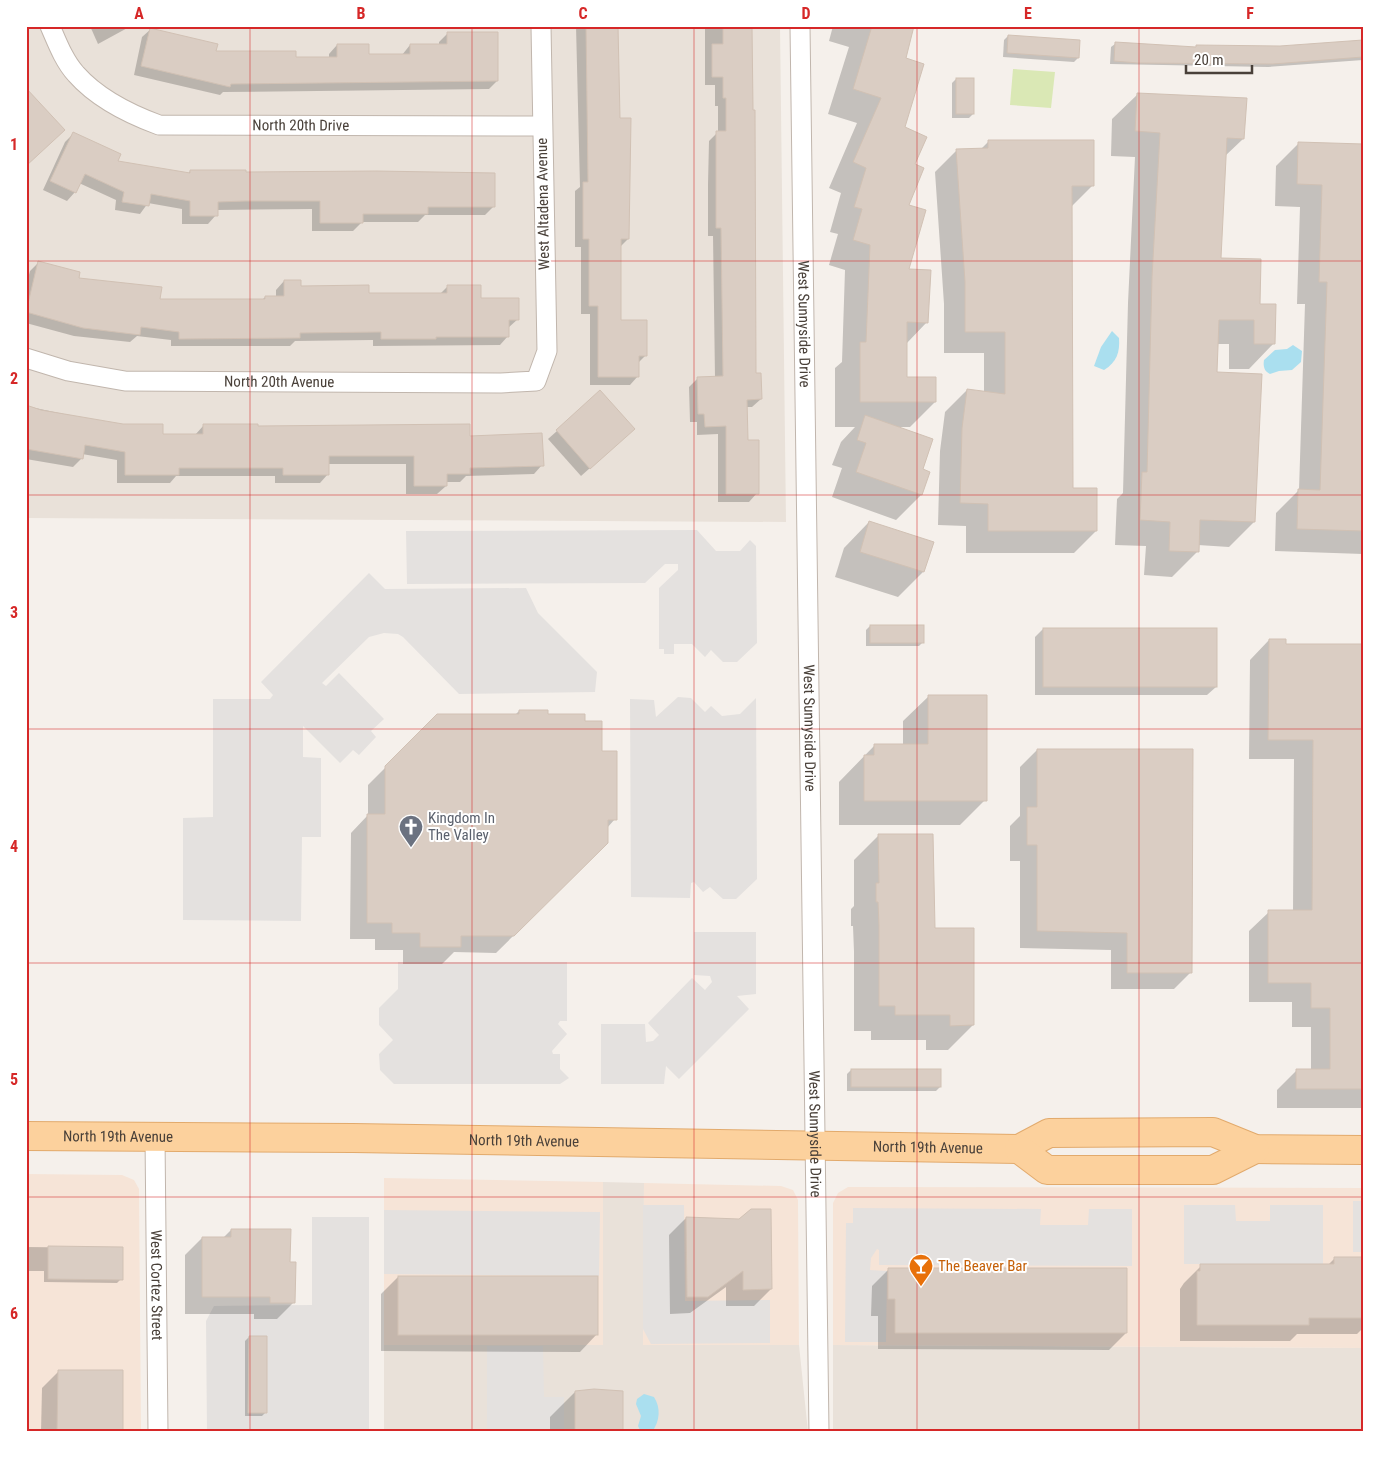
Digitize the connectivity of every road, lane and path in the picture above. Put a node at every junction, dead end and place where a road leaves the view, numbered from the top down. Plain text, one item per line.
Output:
1 (50, 26) edge
2 (541, 26) edge
3 (800, 26) edge
4 (542, 126) junction
5 (26, 358) edge
6 (536, 381) joint
7 (26, 1136) edge
8 (155, 1137) junction
9 (815, 1147) junction
10 (1019, 1149) junction
11 (1255, 1149) junction
12 (1363, 1150) edge
13 (158, 1432) edge
14 (819, 1432) edge

1 - 4 street, North 20th Drive
2 - 4 street, West Altadena Avenue
3 - 9 street, West Sunnyside Drive
4 - 6 street, West Altadena Avenue
5 - 6 street, North 20th Avenue
7 - 8 main road, North 19th Avenue
8 - 9 main road, North 19th Avenue
8 - 13 street, West Cortez Street
9 - 10 main road, North 19th Avenue
9 - 14 street, West Sunnyside Drive
10 - 11 main road, North 19th Avenue
10 - 11 main road, North 19th Avenue
11 - 12 main road, North 19th Avenue

